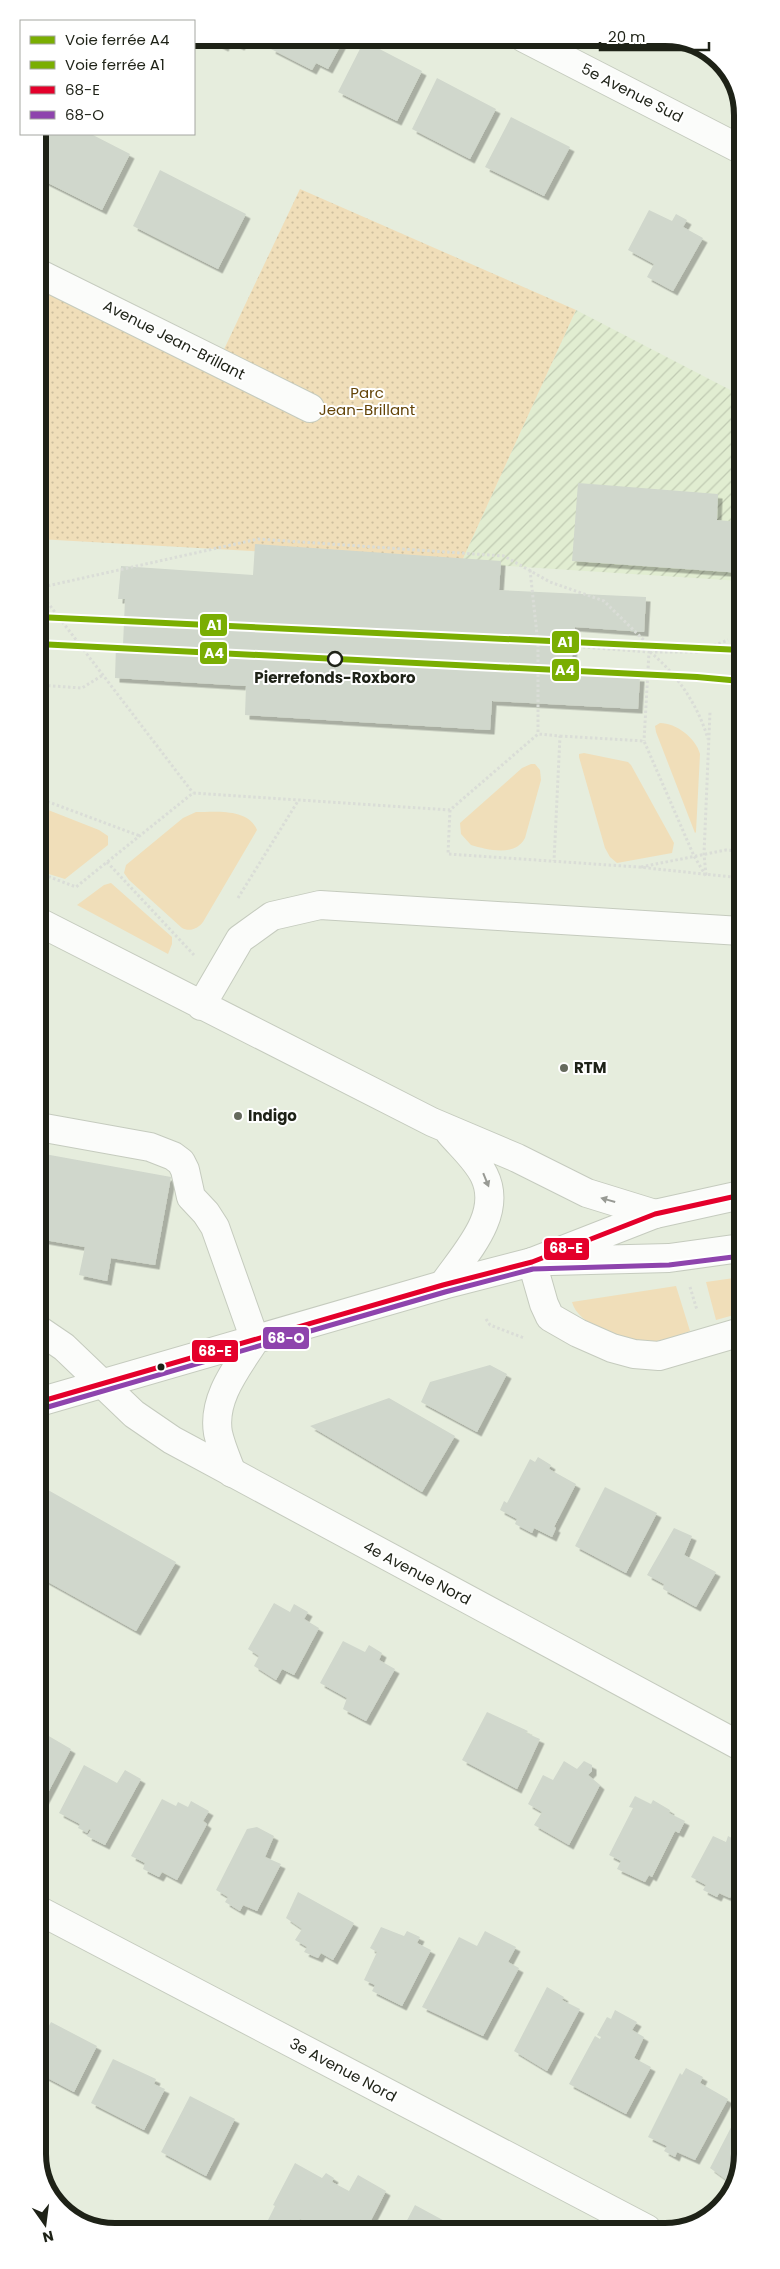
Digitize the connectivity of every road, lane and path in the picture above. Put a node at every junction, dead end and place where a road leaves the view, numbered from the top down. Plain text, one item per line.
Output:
1 (540, 46) edge
2 (734, 146) edge
3 (46, 276) edge
4 (310, 408) dead end
5 (530, 570) junction
6 (46, 587) edge
7 (46, 600) edge
8 (728, 640) dead end
9 (503, 641) dead end
10 (538, 644) junction
11 (649, 652) junction
12 (656, 652) junction
13 (103, 675) junction
14 (46, 686) edge
15 (710, 712) dead end
16 (538, 734) junction
17 (560, 736) junction
18 (644, 741) junction
19 (709, 742) junction
20 (193, 793) junction
21 (298, 800) junction
22 (46, 801) edge
23 (450, 810) junction
24 (141, 836) junction
25 (734, 851) edge
26 (704, 854) junction
27 (694, 856) junction
28 (554, 861) junction
29 (108, 862) junction
30 (638, 867) junction
31 (706, 876) junction
32 (46, 877) edge
33 (734, 878) edge
34 (236, 902) dead end
35 (46, 926) edge
36 (734, 931) edge
37 (200, 960) dead end
38 (201, 1006) junction
39 (46, 1128) edge
40 (446, 1128) junction
41 (734, 1197) edge
42 (655, 1214) junction
43 (734, 1249) edge
44 (532, 1262) junction
45 (687, 1280) dead end
46 (443, 1285) junction
47 (699, 1316) dead end
48 (734, 1334) edge
49 (46, 1335) edge
50 (255, 1340) junction
51 (103, 1384) junction
52 (46, 1400) edge
53 (232, 1473) junction
54 (734, 1743) edge
55 (46, 1915) edge
56 (636, 2223) edge

1 - 2 street, 5e Avenue Sud
3 - 4 street, Avenue Jean-Brillant
5 - 6 path
5 - 10 path
5 - 12 path
7 - 13 path
8 - 12 path
9 - 10 path
10 - 11 path
10 - 16 path
11 - 12 path
11 - 18 path
11 - 19 path
13 - 14 path
13 - 20 path
15 - 19 path
16 - 17 path
16 - 23 path
17 - 18 path
17 - 28 path
18 - 27 path
19 - 26 path
20 - 21 path
20 - 24 path
21 - 23 path
21 - 34 path
22 - 24 path
23 - 28 path
24 - 29 path
25 - 26 path
26 - 27 path
26 - 31 path
27 - 30 path
27 - 31 path
28 - 30 path
29 - 32 path
29 - 37 path
30 - 31 path
31 - 33 path
35 - 38 street
36 - 38 street
38 - 40 street
39 - 50 street
42 -> 40 street
40 -> 46 street
41 - 42 street
42 - 44 street
43 - 44 street
44 - 46 street
44 - 48 street
45 - 47 path
46 - 50 street
49 - 51 street, 4e Avenue Nord
50 - 51 street
50 - 53 street
51 - 52 street
51 - 53 street, 4e Avenue Nord
53 - 54 street, 4e Avenue Nord
55 - 56 street, 3e Avenue Nord

